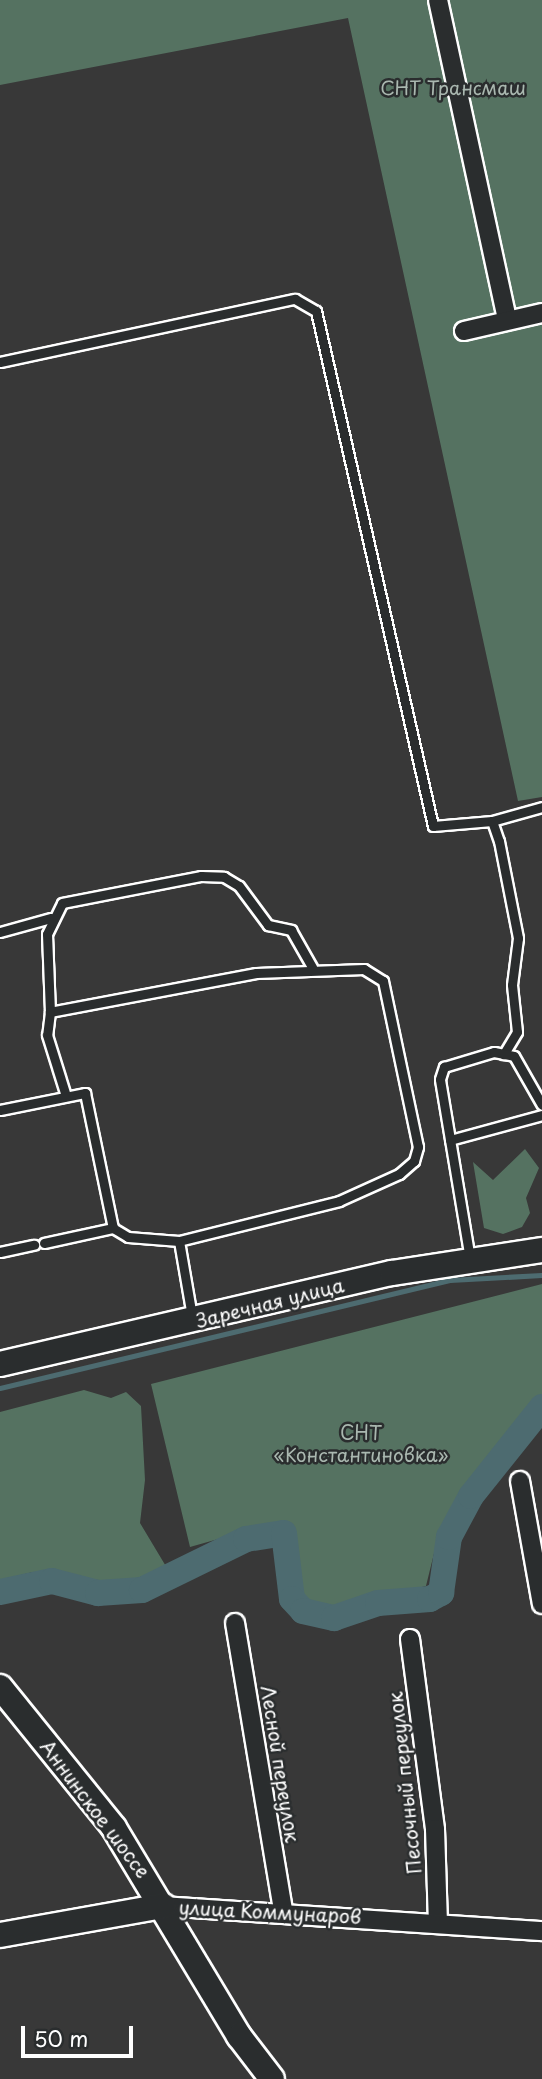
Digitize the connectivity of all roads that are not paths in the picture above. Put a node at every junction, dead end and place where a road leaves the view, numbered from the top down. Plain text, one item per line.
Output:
1 (438, 0) edge
2 (542, 313) edge
3 (507, 320) junction
4 (464, 331) dead end
5 (0, 362) edge
6 (542, 807) edge
7 (492, 821) junction
8 (51, 918) junction
9 (0, 932) edge
10 (313, 967) junction
11 (50, 1012) junction
12 (504, 1054) junction
13 (66, 1096) junction
14 (542, 1105) edge
15 (0, 1110) edge
16 (542, 1115) edge
17 (450, 1140) junction
18 (113, 1228) junction
19 (179, 1241) junction
20 (542, 1250) edge
21 (0, 1252) edge
22 (470, 1261) junction
23 (193, 1321) junction
24 (0, 1364) edge
25 (520, 1480) dead end
26 (542, 1604) edge
27 (235, 1623) dead end
28 (410, 1639) dead end
29 (0, 1687) edge
30 (163, 1906) junction
31 (283, 1911) junction
32 (438, 1923) junction
33 (542, 1931) edge
34 (0, 1935) edge
35 (272, 2079) edge

1 - 3 street
2 - 3 street
3 - 4 street
5 - 7 lane
6 - 7 lane
7 - 12 lane
8 - 9 lane
8 - 10 lane
8 - 11 lane
10 - 11 lane
10 - 19 lane
11 - 13 lane
12 - 14 lane
12 - 17 lane
13 - 15 lane
13 - 18 lane
16 - 17 lane
17 - 22 lane
18 - 19 lane
18 - 21 lane
19 - 23 lane
20 - 22 street, Заречная улица
22 - 23 street, Заречная улица
23 - 24 street, Заречная улица
25 - 26 street
27 - 31 street, Лесной переулок
28 - 32 street, Песочный переулок
29 - 30 street, Аннинское шоссе
30 - 31 street, улица Коммунаров
30 - 34 street, улица Коммунаров
30 - 35 street, Аннинское шоссе
31 - 32 street, улица Коммунаров
32 - 33 street, улица Коммунаров

